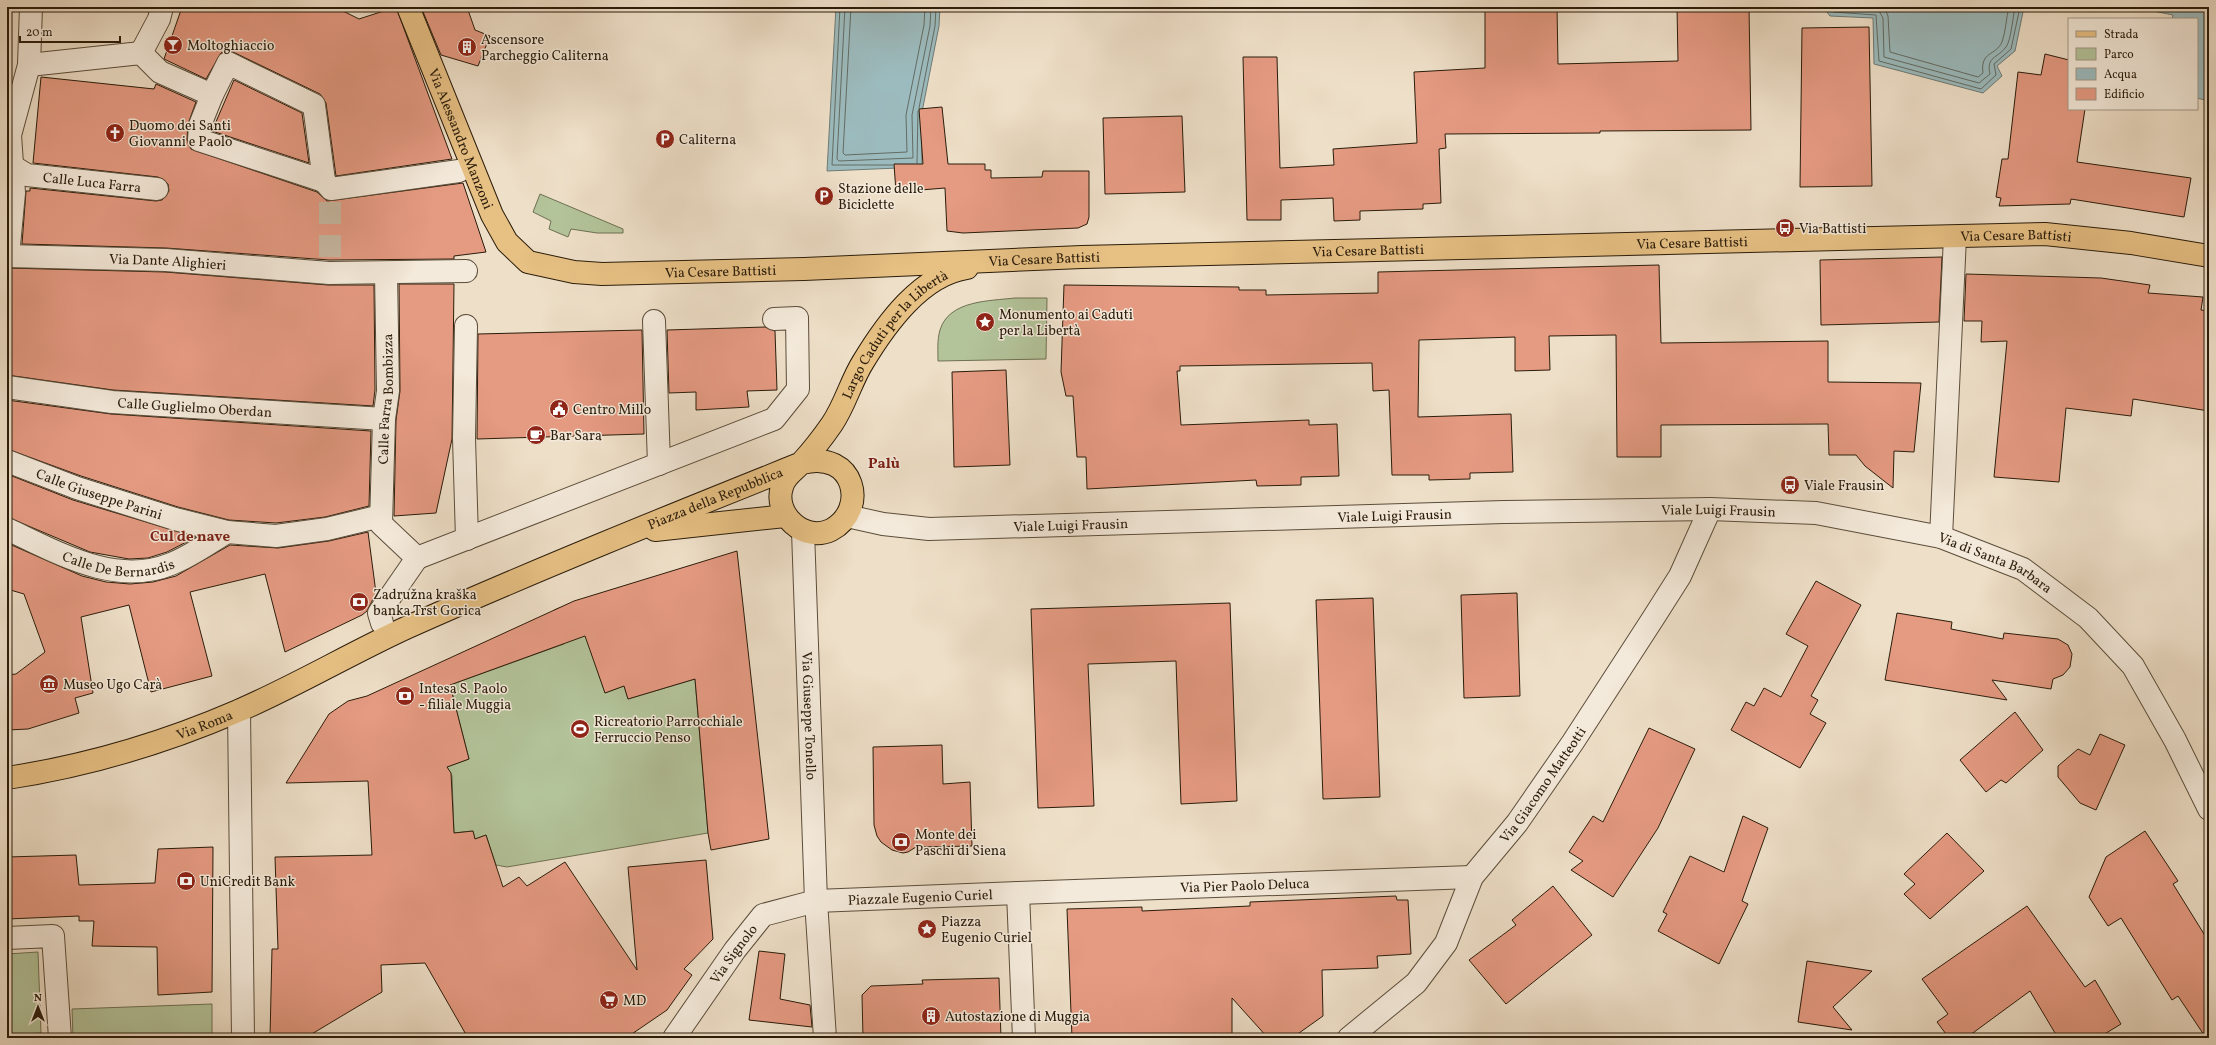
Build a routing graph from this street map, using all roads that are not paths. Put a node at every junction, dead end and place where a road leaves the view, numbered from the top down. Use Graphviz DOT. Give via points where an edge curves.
graph roads {
  1 [pos="408,7"];
  2 [pos="31,8"];
  3 [pos="161,13"];
  4 [pos="141,53"];
  5 [pos="30,65"];
  6 [pos="212,95"];
  7 [pos="8,135"];
  8 [pos="19,170"];
  9 [pos="459,171"];
  10 [pos="157,189"];
  11 [pos="328,191"];
  12 [pos="1955,237"];
  13 [pos="8,256"];
  14 [pos="2209,256"];
  15 [pos="1024,259"];
  16 [pos="528,262"];
  17 [pos="466,271"];
  18 [pos="386,273"];
  19 [pos="774,319"];
  20 [pos="654,322"];
  21 [pos="466,326"];
  22 [pos="7,387"];
  23 [pos="384,418"];
  24 [pos="7,461"];
  25 [pos="802,463"];
  26 [pos="659,464"];
  27 [pos="1710,509"];
  28 [pos="785,516"];
  29 [pos="847,516"];
  30 [pos="381,520"];
  31 [pos="7,529"];
  32 [pos="803,531"];
  33 [pos="227,532"];
  34 [pos="630,533"];
  35 [pos="1941,537"];
  36 [pos="467,539"];
  37 [pos="416,558"];
  38 [pos="386,630"];
  39 [pos="239,711"];
  40 [pos="7,778"];
  41 [pos="2209,809"];
  42 [pos="1472,877"];
  43 [pos="1018,893"];
  44 [pos="816,901"];
  45 [pos="7,938"];
  46 [pos="60,1038"];
  47 [pos="243,1038"];
  48 [pos="674,1038"];
  49 [pos="825,1038"];
  50 [pos="1024,1038"];
  51 [pos="1349,1038"];
  1 -- 16 [label="main road, Via Alessandro Manzoni" via="492,215 507,242"];
  2 -- 5 [label="street"];
  3 -- 4 [label="street"];
  4 -- 5 [label="street"];
  4 -- 6 [label="street" via="160,72"];
  5 -- 7 [label="street"];
  6 -- 11 [label="street" via="200,124 199,140"];
  6 -- 11 [label="street" via="228,63 314,105"];
  7 -- 8 [label="street"];
  8 -- 10 [label="street, Calle Luca Farra"];
  8 -- 13 [label="street" via="14,193"];
  9 -- 11 [label="street"];
  12 -- 14 [label="main road, Via Cesare Battisti" via="2045,234 2131,243"];
  12 -- 15 [label="main road, Via Cesare Battisti"];
  12 -- 35 [label="street, Via di Santa Barbara"];
  13 -- 18 [label="street, Via Dante Alighieri" via="166,260"];
  15 -- 16 [label="main road, Via Cesare Battisti" via="602,274 574,272"];
  15 -- 25 [label="main road, Largo Caduti per la Libertà" via="952,270 920,291 894,316 862,362 833,423"];
  17 -- 18 [label="street, Via Dante Alighieri"];
  18 -- 23 [label="street, Calle Farra Bombizza" via="388,391"];
  19 -- 26 [label="street" via="797,318 798,389 774,419"];
  20 -- 26 [label="street"];
  21 -- 36 [label="street" via="464,438"];
  22 -- 23 [label="street, Calle Guglielmo Oberdan" via="112,402"];
  23 -- 30 [label="street, Calle Farra Bombizza"];
  24 -- 33 [label="street, Calle Giuseppe Parini" via="77,488 175,519"];
  25 -- 28 [label="main road, Largo Caduti per la Libertà" via="785,478 781,488 780,500"];
  25 -- 29 [label="main road" via="812,460 824,461 841,467 850,477 852,504"];
  25 -- 34 [label="main road, Piazza della Repubblica"];
  26 -- 36 [label="street"];
  27 -- 29 [label="street, Viale Luigi Frausin" via="1534,511 929,530"];
  27 -- 35 [label="street, Viale Luigi Frausin" via="1816,513"];
  27 -- 42 [label="street, Via Giacomo Matteotti" via="1680,576 1654,617 1516,824"];
  28 -- 32 [label="main road"];
  28 -- 34 [label="main road, Piazza della Repubblica"];
  29 -- 32 [label="main road" via="831,530 818,533"];
  30 -- 33 [label="street, Calle Giuseppe Parini" via="276,536"];
  30 -- 37 [label="street"];
  31 -- 33 [label="street, Calle De Bernardis" via="99,568 139,573 172,564"];
  32 -- 44 [label="street, Via Giuseppe Tonello"];
  34 -- 38 [label="main road, Piazza della Repubblica" via="478,596"];
  35 -- 41 [label="street, Via di Santa Barbara" via="2024,569 2088,618 2133,666 2175,740"];
  36 -- 37 [label="street"];
  37 -- 38 [label="street" via="379,613"];
  38 -- 39 [label="main road, Via Roma"];
  39 -- 40 [label="main road, Via Roma" via="152,743 86,763"];
  39 -- 47 [label="street"];
  42 -- 43 [label="street, Via Pier Paolo Deluca"];
  42 -- 51 [label="street, Via Giacomo Matteotti" via="1446,943 1421,977"];
  43 -- 44 [label="street, Piazzale Eugenio Curiel"];
  43 -- 50 [label="street"];
  44 -- 48 [label="street, Via Signolo" via="763,915 735,950"];
  44 -- 49 [label="street"];
  45 -- 46 [label="street" via="53,936"];
}
